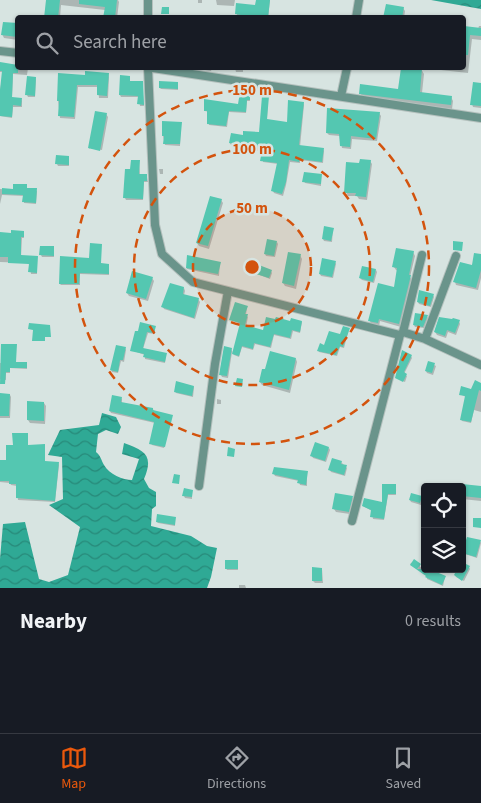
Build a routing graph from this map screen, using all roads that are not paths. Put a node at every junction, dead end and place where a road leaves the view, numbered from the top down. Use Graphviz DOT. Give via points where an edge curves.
graph roads {
  1 [pos="148,0"];
  2 [pos="359,0"];
  3 [pos="148,15"];
  4 [pos="356,15"];
  5 [pos="0,51"];
  6 [pos="15,53"];
  7 [pos="148,70"];
  8 [pos="166,70"];
  9 [pos="347,70"];
  10 [pos="342,96"];
  11 [pos="481,118"];
  12 [pos="422,255"];
  13 [pos="456,256"];
  14 [pos="228,291"];
  15 [pos="402,334"];
  16 [pos="424,339"];
  17 [pos="481,365"];
  18 [pos="199,486"];
  19 [pos="352,521"];
  1 -- 3 [label="street"];
  2 -- 4 [label="street"];
  5 -- 6 [label="street"];
  7 -- 14 [label="street" via="155,225 162,254 193,282"];
  8 -- 10 [label="street"];
  9 -- 10 [label="street"];
  10 -- 11 [label="street"];
  12 -- 15 [label="street"];
  13 -- 16 [label="street"];
  14 -- 15 [label="street"];
  14 -- 18 [label="street"];
  15 -- 16 [label="street"];
  15 -- 19 [label="street"];
  16 -- 17 [label="street"];
}
